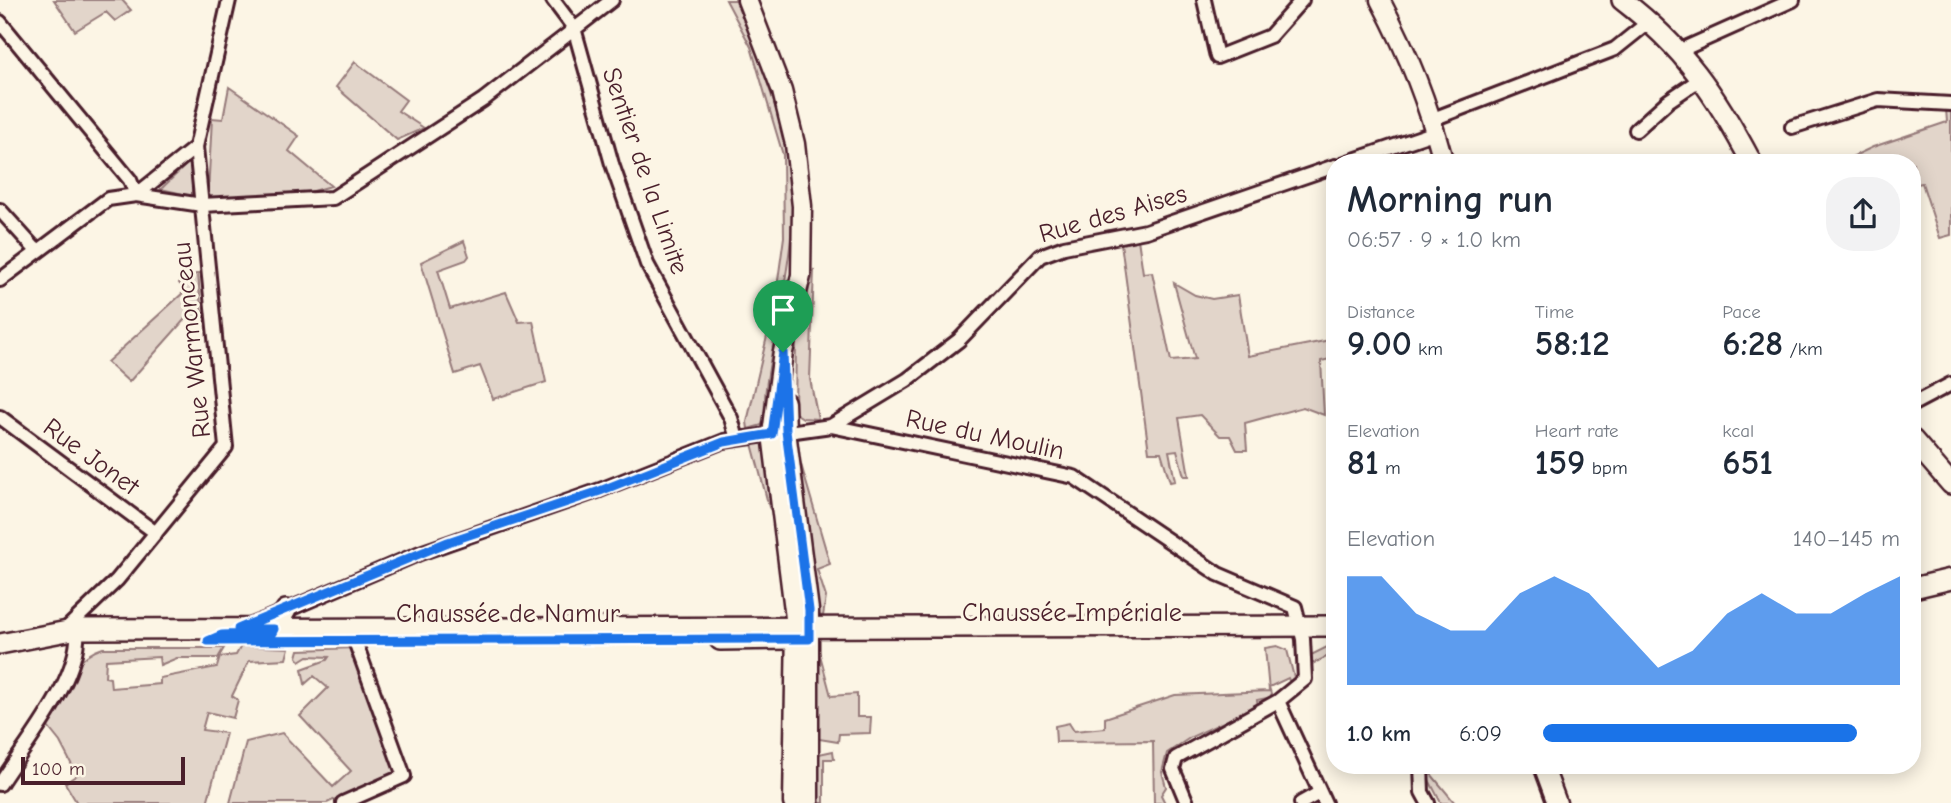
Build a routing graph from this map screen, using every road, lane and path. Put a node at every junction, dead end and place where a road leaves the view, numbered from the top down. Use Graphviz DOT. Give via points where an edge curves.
graph roads {
  1 [pos="553,0"];
  2 [pos="612,0"];
  3 [pos="747,0"];
  4 [pos="1204,0"];
  5 [pos="1302,0"];
  6 [pos="1380,0"];
  7 [pos="1622,0"];
  8 [pos="1793,0"];
  9 [pos="224,2"];
  10 [pos="1650,21"];
  11 [pos="0,22"];
  12 [pos="574,28"];
  13 [pos="1681,50"];
  14 [pos="1702,78"];
  15 [pos="1951,104"];
  16 [pos="1434,125"];
  17 [pos="1792,127"];
  18 [pos="1636,130"];
  19 [pos="196,148"];
  20 [pos="1366,154"];
  21 [pos="1442,154"];
  22 [pos="1747,154"];
  23 [pos="1326,169"];
  24 [pos="136,195"];
  25 [pos="202,205"];
  26 [pos="0,210"];
  27 [pos="36,250"];
  28 [pos="0,281"];
  29 [pos="1951,384"];
  30 [pos="1921,400"];
  31 [pos="0,417"];
  32 [pos="831,426"];
  33 [pos="779,433"];
  34 [pos="737,439"];
  35 [pos="1921,449"];
  36 [pos="1951,484"];
  37 [pos="156,533"];
  38 [pos="1951,579"];
  39 [pos="1921,587"];
  40 [pos="286,610"];
  41 [pos="734,627"];
  42 [pos="82,628"];
  43 [pos="1326,628"];
  44 [pos="274,629"];
  45 [pos="803,632"];
  46 [pos="222,633"];
  47 [pos="1302,633"];
  48 [pos="1326,637"];
  49 [pos="628,639"];
  50 [pos="355,641"];
  51 [pos="3,649"];
  52 [pos="1278,701"];
  53 [pos="1421,774"];
  54 [pos="1547,774"];
  55 [pos="0,784"];
  56 [pos="1322,798"];
  57 [pos="343,803"];
  58 [pos="793,803"];
  59 [pos="809,803"];
  60 [pos="1187,803"];
  61 [pos="1301,803"];
  62 [pos="1428,803"];
  63 [pos="1558,803"];
  1 -- 12 [label="street"];
  2 -- 12 [label="street"];
  3 -- 33 [label="main road" via="782,91 802,206 801,275 783,352"];
  4 -- 5 [label="street" via="1217,57 1270,36"];
  6 -- 16 [label="main road" via="1414,65"];
  7 -- 10 [label="main road"];
  8 -- 13 [label="street"];
  9 -- 19 [label="street, Rue Warmonceau"];
  10 -- 13 [label="main road"];
  10 -- 16 [label="street" via="1615,49"];
  11 -- 24 [label="street" via="130,180"];
  12 -- 25 [label="street" via="483,100 333,198"];
  12 -- 34 [label="street, Sentier de la Limite" via="612,164 647,264 731,418"];
  13 -- 14 [label="main road"];
  14 -- 18 [label="street"];
  14 -- 22 [label="main road"];
  15 -- 17 [label="street" via="1878,100"];
  16 -- 20 [label="street"];
  16 -- 21 [label="main road"];
  19 -- 24 [label="street"];
  19 -- 25 [label="street, Rue Warmonceau"];
  23 -- 32 [label="street, Rue des Aises" via="1146,231 1040,256 959,340 907,380"];
  24 -- 25 [label="street"];
  24 -- 27 [label="street" via="108,199"];
  25 -- 37 [label="street, Rue Warmonceau" via="226,447"];
  26 -- 27 [label="street"];
  27 -- 28 [label="street"];
  29 -- 30 [label="street"];
  31 -- 37 [label="street, Rue Jonet"];
  32 -- 33 [label="street, Rue du Moulin"];
  32 -- 47 [label="street, Rue du Moulin" via="1074,477 1218,574 1295,607"];
  33 -- 34 [label="street, Rue du Moulin"];
  33 -- 45 [label="main road"];
  34 -- 40 [label="street, Rue du Moulin" via="420,553"];
  35 -- 36 [label="main road"];
  37 -- 42 [label="street, Rue Warmonceau"];
  38 -- 39 [label="main road"];
  40 -- 44 [label="main road"];
  40 -- 46 [label="street, Rue du Moulin"];
  41 -- 44 [label="main road, Chaussée de Namur"];
  41 -- 45 [label="main road, Chaussée de Namur"];
  41 -- 49 [label="main road" via="709,633 635,634"];
  42 -- 46 [label="main road, Chaussée de Namur"];
  42 -- 51 [label="main road, Chaussée de Namur"];
  42 -- 51 [label="main road" via="68,636"];
  42 -- 55 [label="street" via="66,680"];
  43 -- 47 [label="main road, Chaussée Impériale"];
  44 -- 46 [label="main road, Chaussée de Namur"];
  44 -- 46 [label="main road, Chaussée de Namur" via="265,635"];
  45 -- 47 [label="main road, Chaussée Impériale"];
  45 -- 49 [label="main road, Chaussée de Namur"];
  45 -- 58 [label="main road"];
  45 -- 59 [label="main road"];
  46 -- 50 [label="main road, Chaussée de Namur"];
  47 -- 48 [label="main road, Chaussée Impériale"];
  47 -- 52 [label="street" via="1305,679"];
  49 -- 50 [label="main road, Chaussée de Namur"];
  50 -- 57 [label="street" via="404,771 400,780"];
  52 -- 56 [label="street"];
  52 -- 60 [label="street" via="1176,758 1172,769"];
  53 -- 62 [label="street"];
  54 -- 63 [label="main road"];
  56 -- 61 [label="street"];
}
